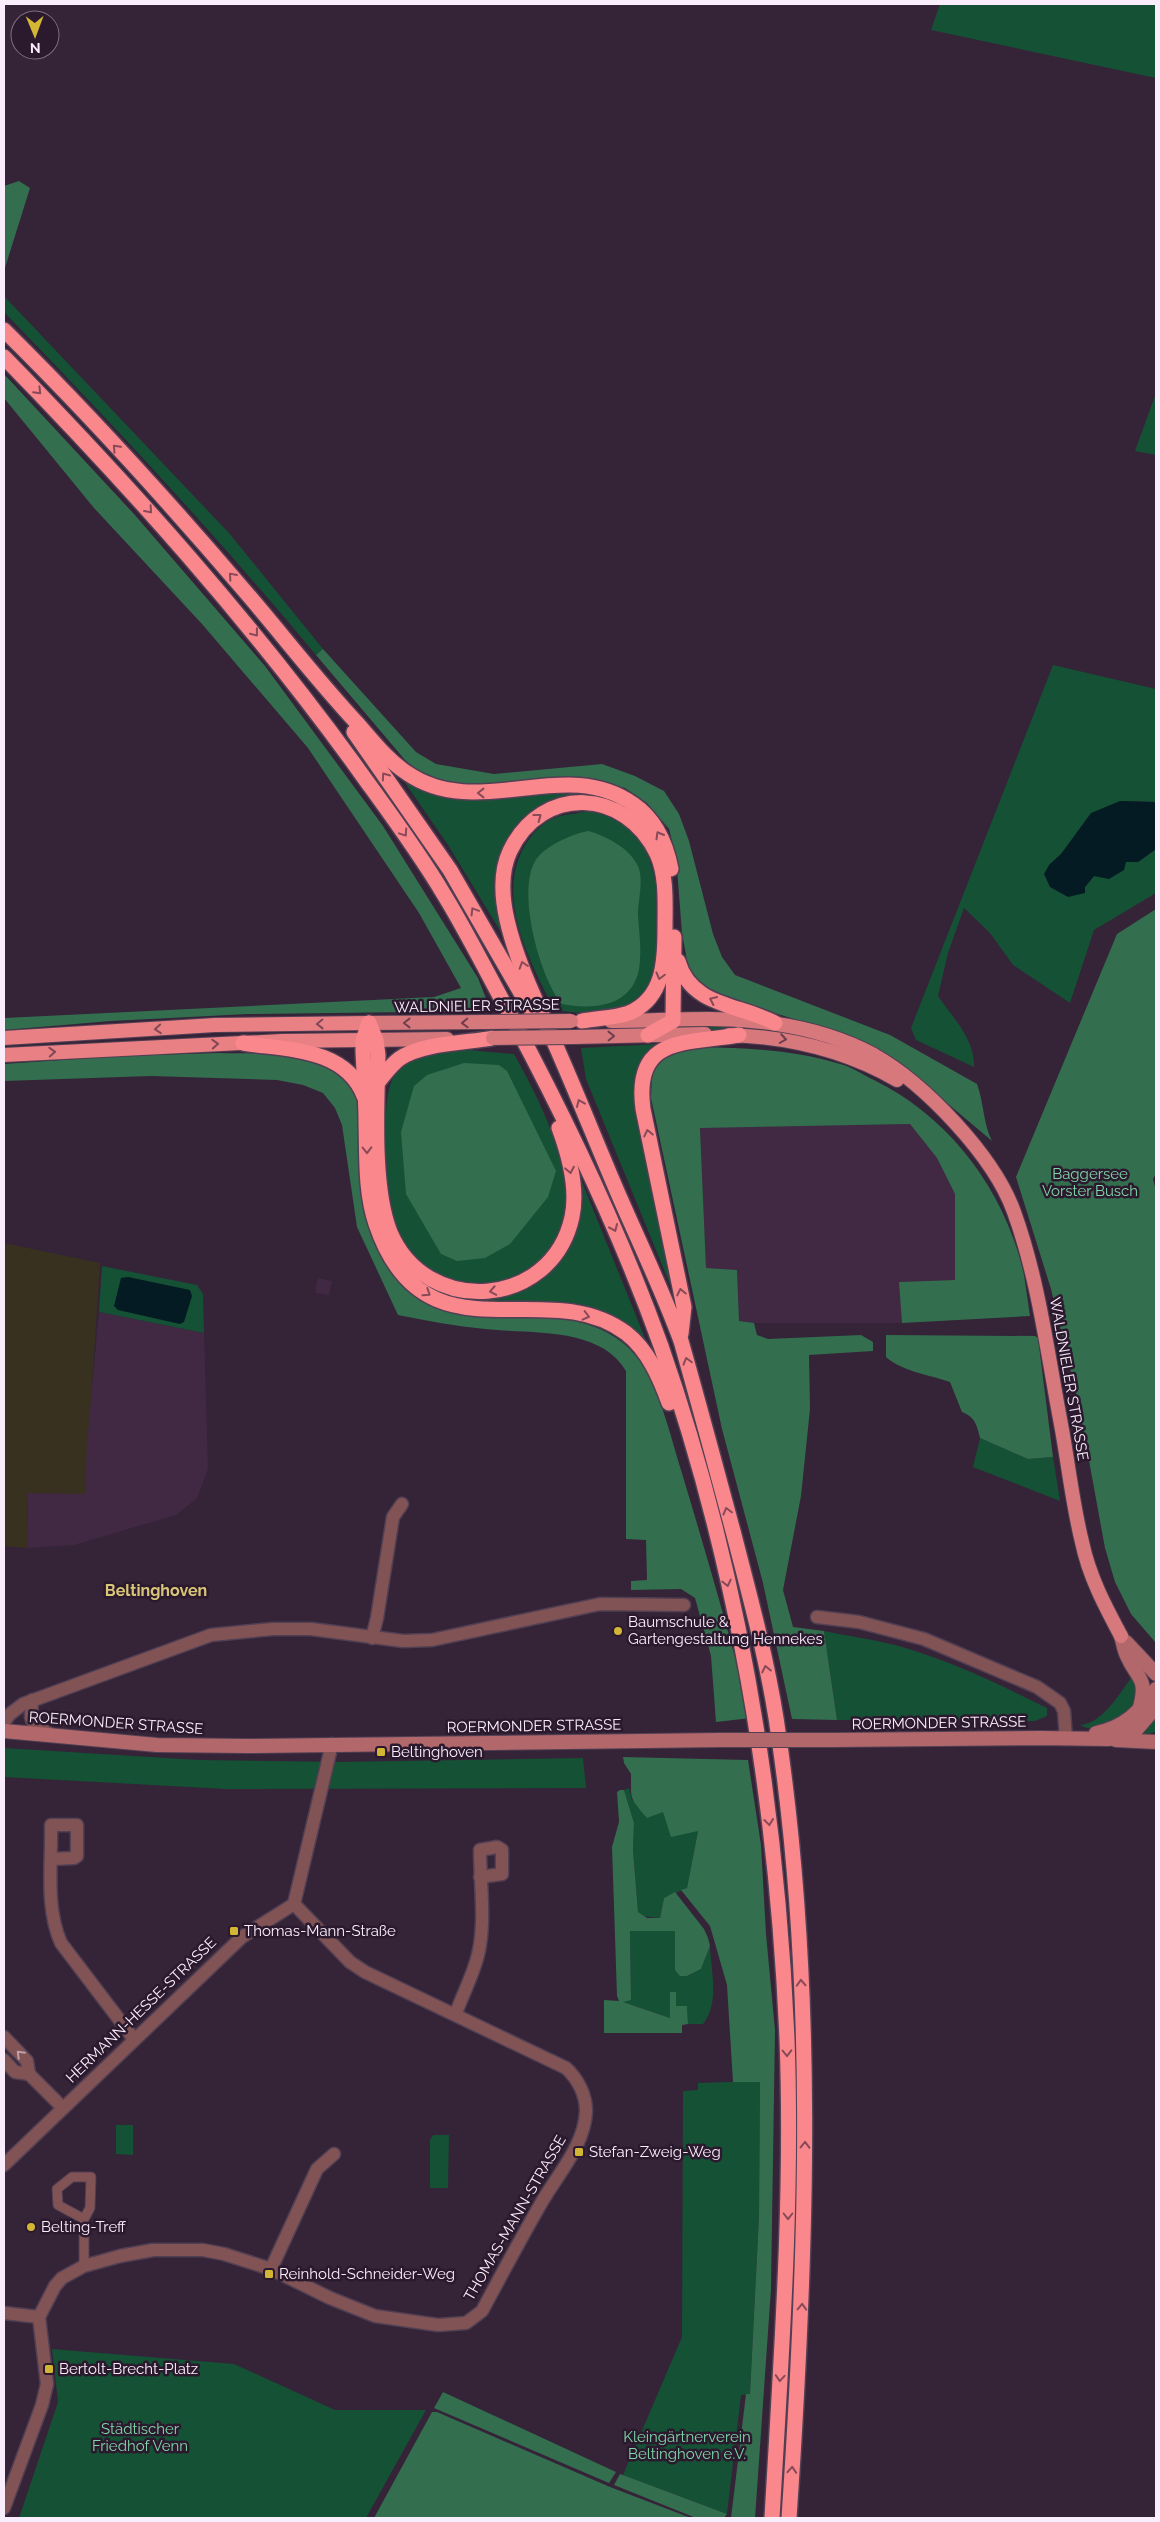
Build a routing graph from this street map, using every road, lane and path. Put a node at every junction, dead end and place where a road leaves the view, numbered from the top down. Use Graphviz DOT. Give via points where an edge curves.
graph roads {
  1 [pos="4,330"];
  2 [pos="4,356"];
  3 [pos="319,681"];
  4 [pos="674,950"];
  5 [pos="577,1021"];
  6 [pos="673,1021"];
  7 [pos="369,1023"];
  8 [pos="775,1023"];
  9 [pos="739,1035"];
  10 [pos="648,1036"];
  11 [pos="4,1038"];
  12 [pos="493,1038"];
  13 [pos="370,1040"];
  14 [pos="243,1043"];
  15 [pos="4,1055"];
  16 [pos="533,1057"];
  17 [pos="569,1075"];
  18 [pos="378,1082"];
  19 [pos="930,1099"];
  20 [pos="366,1102"];
  21 [pos="681,1341"];
  22 [pos="698,1468"];
  23 [pos="402,1504"];
  24 [pos="684,1605"];
  25 [pos="817,1616"];
  26 [pos="1121,1636"];
  27 [pos="372,1638"];
  28 [pos="1156,1674"];
  29 [pos="1156,1689"];
  30 [pos="28,1702"];
  31 [pos="1156,1707"];
  32 [pos="4,1710"];
  33 [pos="1138,1712"];
  34 [pos="4,1722"];
  35 [pos="4,1731"];
  36 [pos="50,1734"];
  37 [pos="1066,1739"];
  38 [pos="1108,1740"];
  39 [pos="1156,1742"];
  40 [pos="332,1744"];
  41 [pos="52,1859"];
  42 [pos="480,1877"];
  43 [pos="294,1904"];
  44 [pos="456,2013"];
  45 [pos="4,2037"];
  46 [pos="134,2039"];
  47 [pos="4,2060"];
  48 [pos="29,2074"];
  49 [pos="62,2108"];
  50 [pos="334,2154"];
  51 [pos="4,2165"];
  52 [pos="84,2219"];
  53 [pos="84,2266"];
  54 [pos="271,2269"];
  55 [pos="4,2314"];
  56 [pos="39,2317"];
  57 [pos="4,2508"];
  58 [pos="772,2518"];
  59 [pos="789,2518"];
  3 -- 1 [label="highway, one-way" via="162,496"];
  2 -- 16 [label="highway, one-way" via="83,437 226,597 314,709 396,821 442,891"];
  4 -- 3 [label="highway, one-way" via="669,860 663,840 643,811 624,797 580,785 487,793 441,790 394,764"];
  17 -- 3 [label="highway, one-way" via="450,870"];
  4 -- 6 [label="highway"];
  8 -- 4 [label="highway, one-way" via="709,1000 695,990 682,972"];
  5 -- 6 [label="main road, WALDNIELER STRASSE"];
  5 -- 7 [label="main road, WALDNIELER STRASSE, one-way, bridge"];
  17 -- 5 [label="highway, one-way" via="527,978 508,922 503,885 509,852 529,824 546,812 582,802 602,804 621,812 638,824 649,840 663,878 665,949 660,981 647,1000 621,1015"];
  6 -- 8 [label="main road, WALDNIELER STRASSE"];
  6 -- 10 [label="highway"];
  7 -- 11 [label="highway, WALDNIELER STRASSE, one-way" via="215,1025"];
  7 -- 13 [label="highway"];
  8 -- 19 [label="main road, WALDNIELER STRASSE" via="857,1047 913,1081"];
  9 -- 10 [label="main road, WALDNIELER STRASSE"];
  9 -- 19 [label="main road, WALDNIELER STRASSE, one-way" via="783,1039 853,1057"];
  21 -- 9 [label="highway, one-way" via="684,1307 643,1109 641,1085 650,1063 667,1047 681,1042"];
  12 -- 10 [label="main road, WALDNIELER STRASSE, one-way, bridge"];
  12 -- 13 [label="main road, WALDNIELER STRASSE"];
  12 -- 18 [label="highway" via="413,1052 398,1060"];
  13 -- 14 [label="highway, WALDNIELER STRASSE"];
  13 -- 18 [label="highway"];
  13 -- 20 [label="highway"];
  15 -- 14 [label="highway, WALDNIELER STRASSE, one-way"];
  14 -- 20 [label="highway" via="305,1051 324,1058 351,1075"];
  16 -- 18 [label="highway, one-way" via="564,1140 572,1175 572,1217 564,1239 550,1261 524,1281 497,1291 469,1292 440,1284 418,1270 397,1247 385,1217 381,1194"];
  16 -- 22 [label="highway, one-way" via="595,1183 628,1262 660,1344"];
  21 -- 17 [label="highway, one-way"];
  19 -- 26 [label="main road, WALDNIELER STRASSE" via="979,1152 1013,1209 1032,1266 1082,1543 1098,1590"];
  20 -- 22 [label="highway, one-way" via="371,1202 384,1245 412,1283 435,1298 462,1308 574,1313 596,1318 626,1334 642,1349 654,1368"];
  59 -- 21 [label="highway, one-way" via="802,2316 806,2114 796,1896 776,1717 752,1605"];
  22 -- 58 [label="highway, one-way" via="739,1633 754,1711 772,1849 782,1962 787,2044 788,2238"];
  23 -- 27 [label="street" via="393,1517"];
  24 -- 27 [label="street" via="600,1604 432,1640"];
  25 -- 37 [label="street" via="859,1622 924,1639 1037,1687 1060,1703 1064,1711"];
  26 -- 28 [label="main road, WALDNIELER STRASSE"];
  26 -- 33 [label="main road" via="1127,1656 1142,1682"];
  27 -- 30 [label="street" via="311,1629 211,1635"];
  29 -- 33 [label="main road, ROERMONDER STRASSE"];
  30 -- 32 [label="street"];
  30 -- 34 [label="street"];
  30 -- 36 [label="street" via="34,1725"];
  31 -- 38 [label="main road, ROERMONDER STRASSE" via="1137,1729"];
  33 -- 37 [label="main road, ROERMONDER STRASSE" via="1116,1728"];
  35 -- 36 [label="main road, ROERMONDER STRASSE"];
  36 -- 40 [label="main road, ROERMONDER STRASSE" via="157,1745"];
  37 -- 38 [label="main road, ROERMONDER STRASSE"];
  37 -- 40 [label="main road, ROERMONDER STRASSE, bridge"];
  38 -- 39 [label="main road"];
  40 -- 43 [label="street"];
  41 -- 46 [label="street" via="51,1912 61,1943"];
  42 -- 44 [label="street" via="482,1927 478,1954"];
  43 -- 44 [label="street, THOMAS-MANN-STRASSE" via="360,1968 391,1986"];
  43 -- 46 [label="street, HERMANN-HESSE-STRASSE" via="242,1936"];
  44 -- 54 [label="street, THOMAS-MANN-STRASSE" via="566,2068 583,2094 586,2111 575,2149 482,2311 460,2324 402,2321 363,2311"];
  48 -- 45 [label="street, one-way" via="27,2061"];
  46 -- 49 [label="street, HERMANN-HESSE-STRASSE"];
  47 -- 48 [label="street" via="16,2072"];
  48 -- 49 [label="street"];
  49 -- 51 [label="street, HERMANN-HESSE-STRASSE"];
  50 -- 54 [label="street" via="317,2168"];
  52 -- 52 [label="street" via="90,2208 91,2177 72,2177 58,2189 58,2206"];
  52 -- 53 [label="street"];
  53 -- 54 [label="street, THOMAS-MANN-STRASSE" via="153,2250 186,2250 224,2254"];
  53 -- 56 [label="street, THOMAS-MANN-STRASSE" via="54,2286"];
  55 -- 56 [label="street"];
  56 -- 57 [label="street" via="47,2384"];
}
